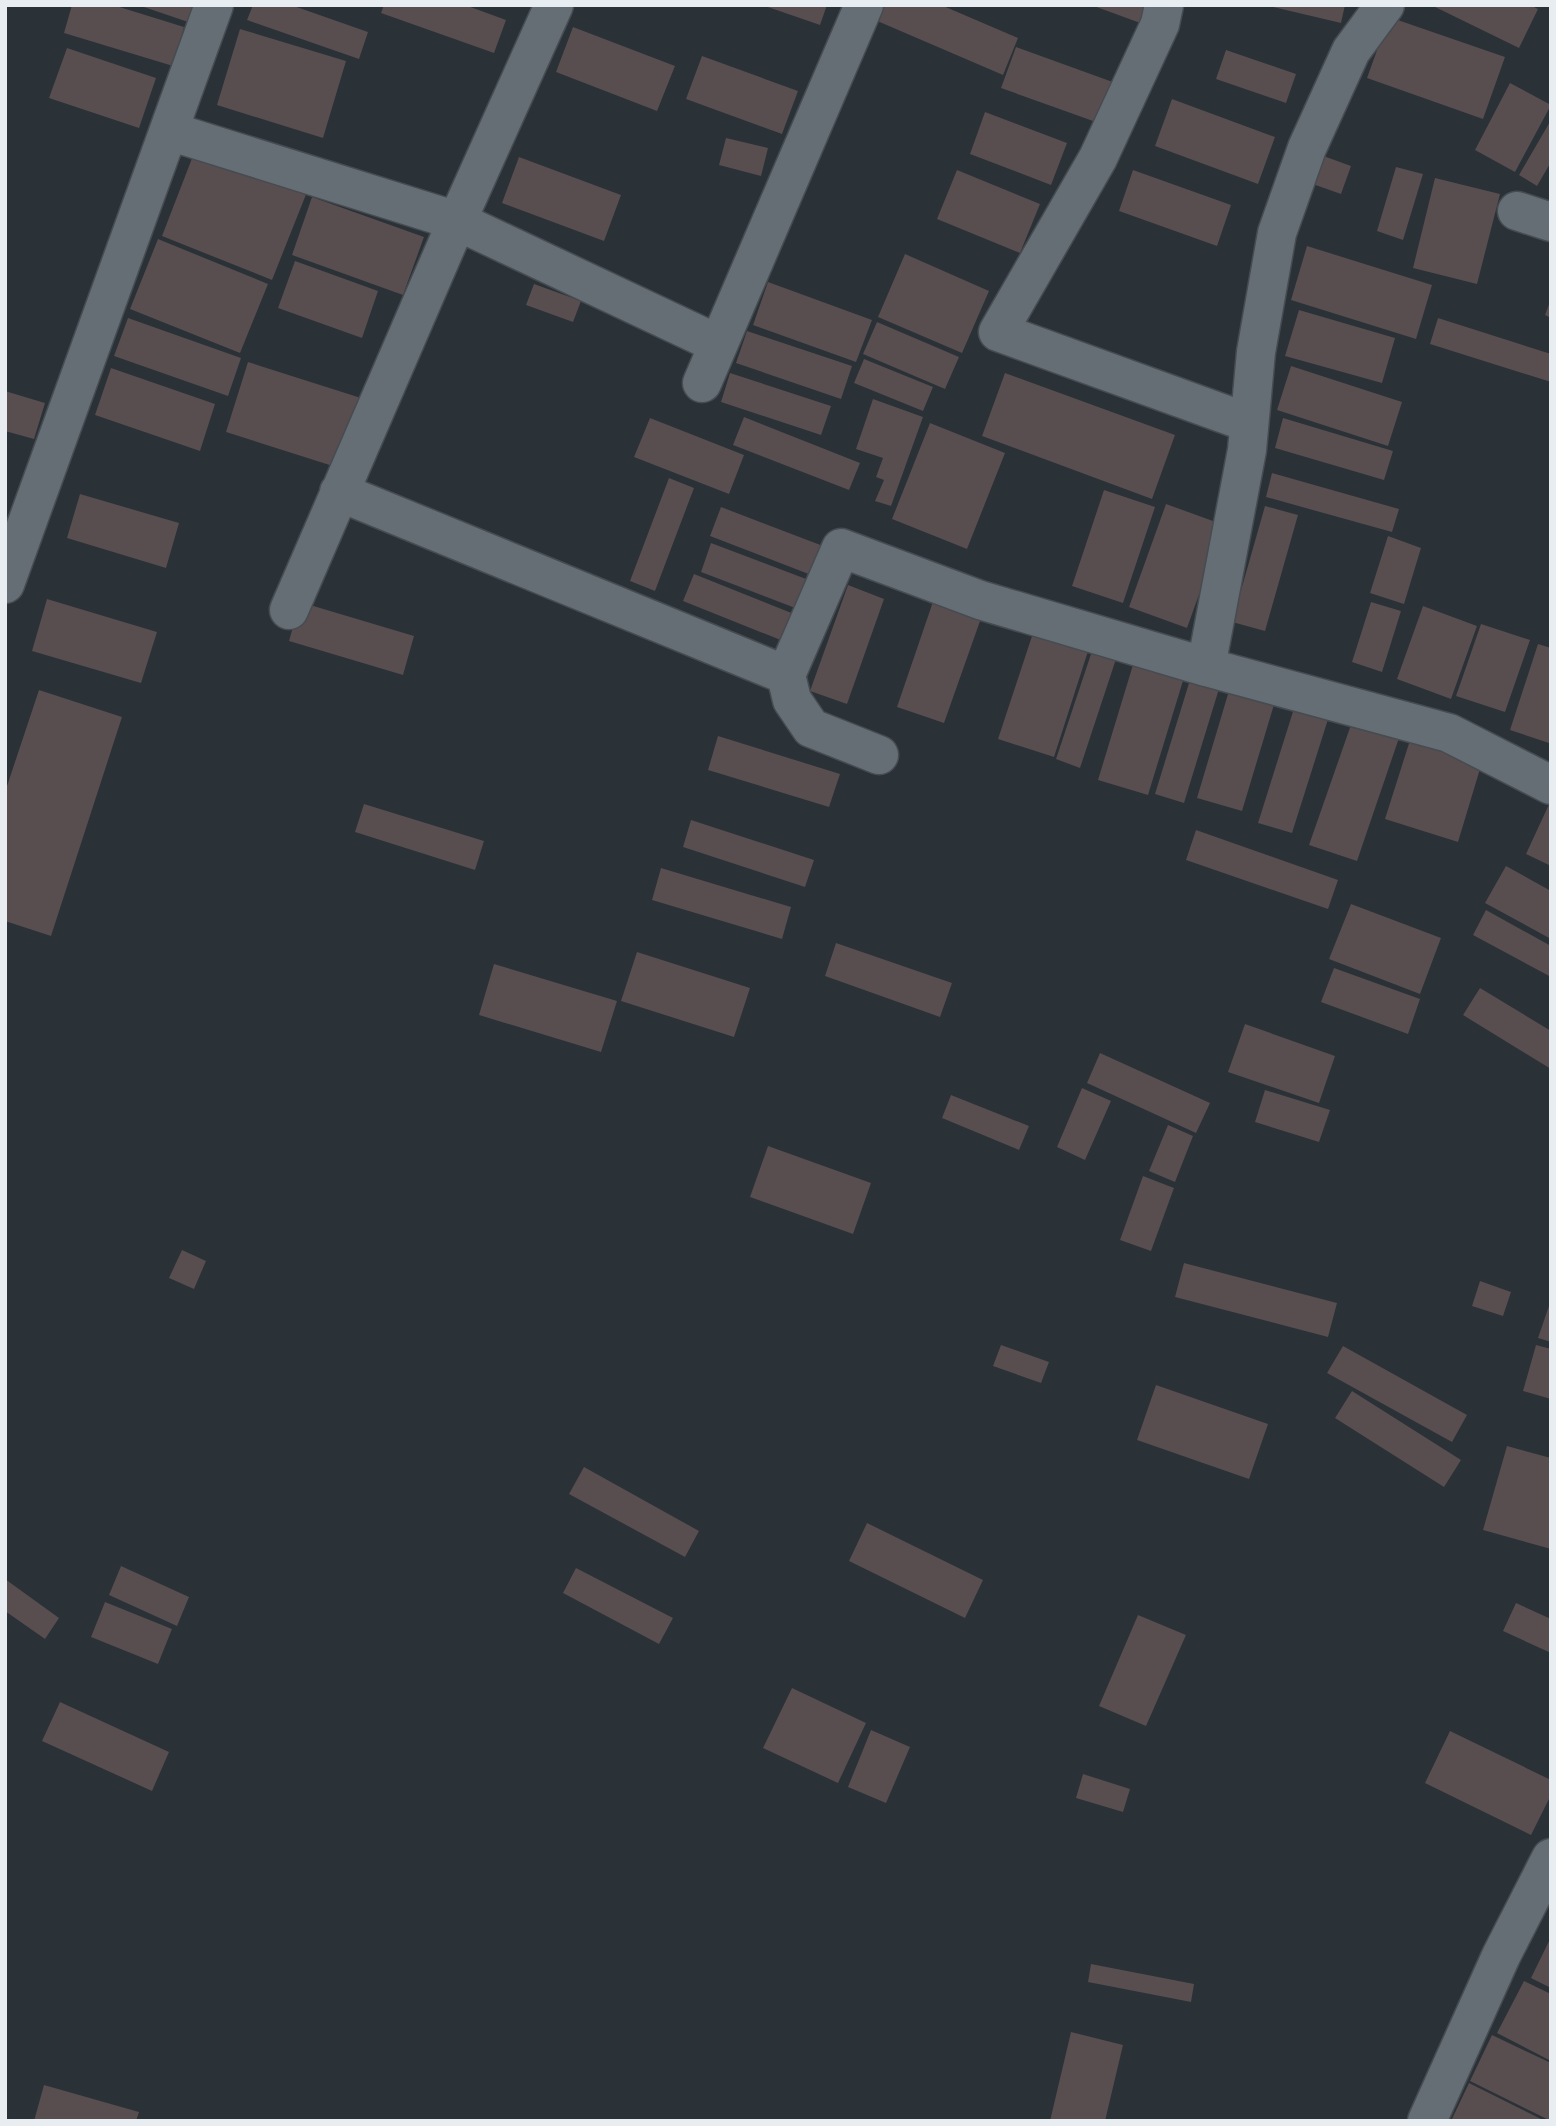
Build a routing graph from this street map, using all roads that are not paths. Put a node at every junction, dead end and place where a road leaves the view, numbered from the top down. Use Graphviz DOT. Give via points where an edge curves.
graph roads {
  1 [pos="214,5"];
  2 [pos="554,5"];
  3 [pos="864,5"];
  4 [pos="1164,5"];
  5 [pos="1385,5"];
  6 [pos="169,131"];
  7 [pos="457,221"];
  8 [pos="718,345"];
  9 [pos="702,383"];
  10 [pos="1249,422"];
  11 [pos="339,492"];
  12 [pos="5,584"];
  13 [pos="289,610"];
  14 [pos="1206,667"];
  15 [pos="786,675"];
  16 [pos="879,755"];
  17 [pos="1551,785"];
  18 [pos="1551,1858"];
  19 [pos="1427,2121"];
  1 -- 6 [label="street"];
  2 -- 7 [label="street"];
  3 -- 8 [label="street"];
  4 -- 10 [label="street" via="1160,24 1098,158 998,332"];
  5 -- 10 [label="street" via="1351,51 1307,148 1277,233"];
  6 -- 7 [label="street"];
  6 -- 12 [label="street"];
  7 -- 8 [label="street"];
  7 -- 11 [label="street"];
  8 -- 9 [label="street"];
  10 -- 14 [label="street"];
  11 -- 13 [label="street"];
  11 -- 15 [label="street"];
  14 -- 15 [label="street" via="980,600 841,548"];
  14 -- 17 [label="street" via="1449,733"];
  15 -- 16 [label="street" via="792,700 811,728"];
  18 -- 19 [label="street"];
}
